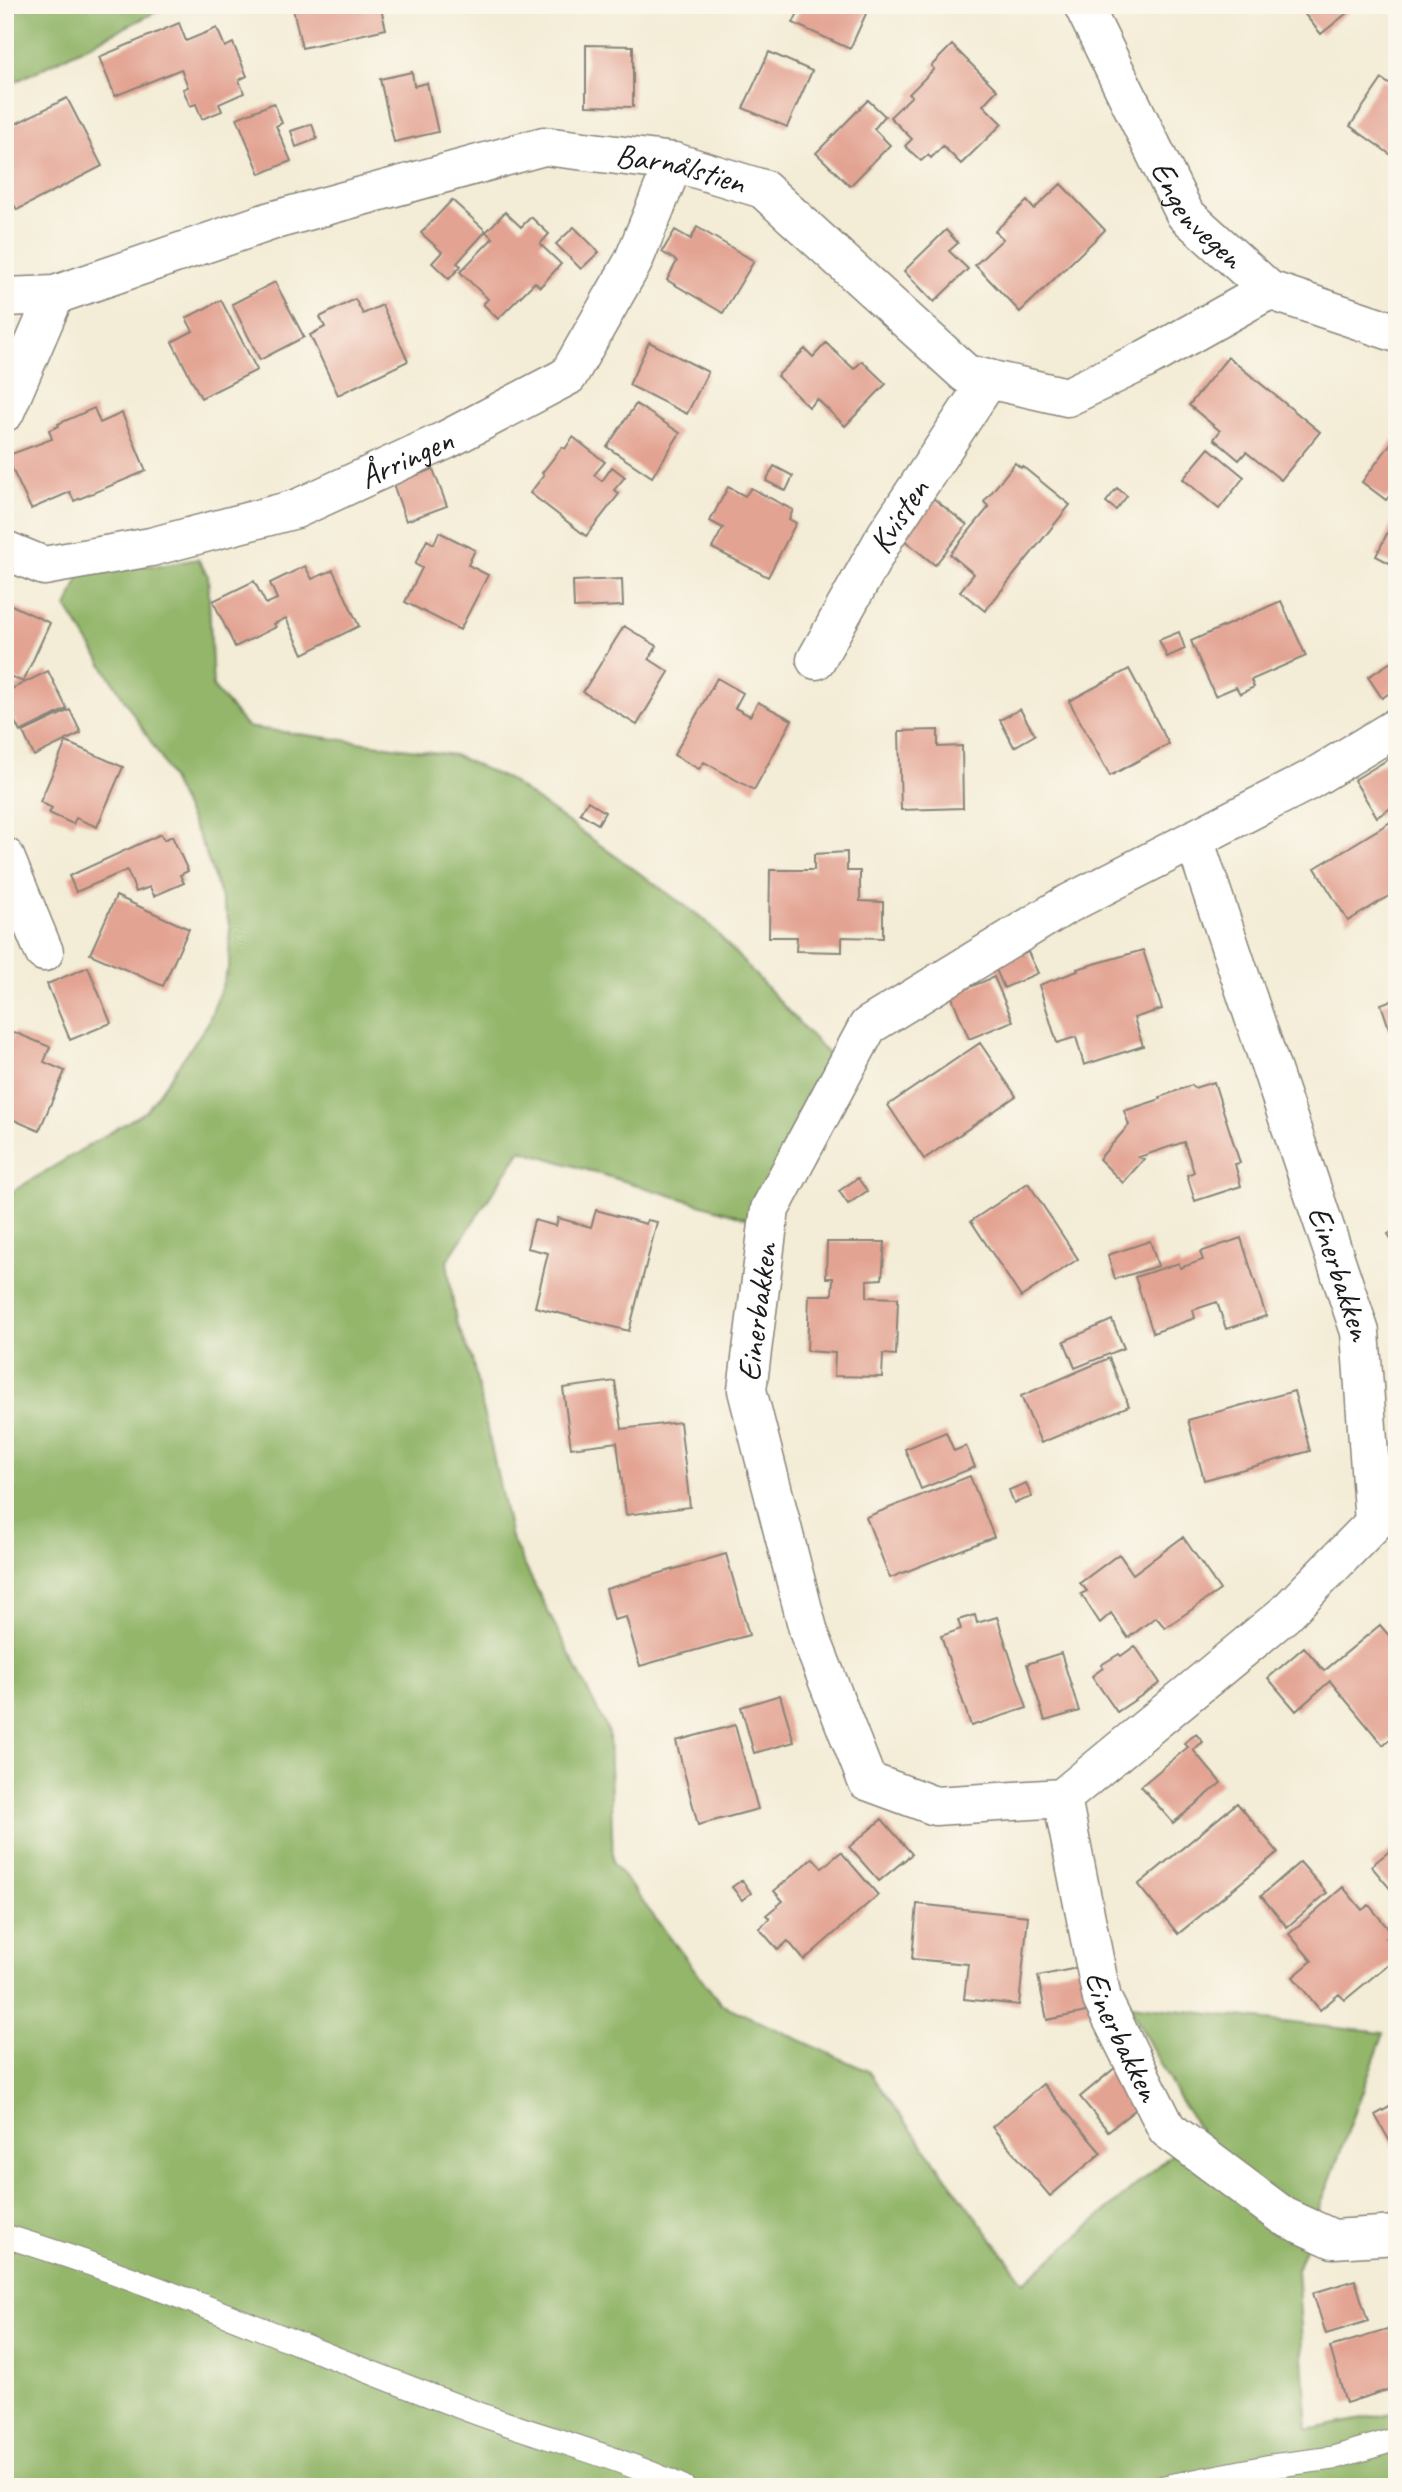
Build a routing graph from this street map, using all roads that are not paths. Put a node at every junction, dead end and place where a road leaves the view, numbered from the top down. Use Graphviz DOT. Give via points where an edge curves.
graph roads {
  1 [pos="1083,5"];
  2 [pos="674,162"];
  3 [pos="1269,290"];
  4 [pos="55,295"];
  5 [pos="5,298"];
  6 [pos="1397,332"];
  7 [pos="989,379"];
  8 [pos="5,412"];
  9 [pos="5,550"];
  10 [pos="816,660"];
  11 [pos="1397,727"];
  12 [pos="1194,839"];
  13 [pos="5,857"];
  14 [pos="44,952"];
  15 [pos="1062,1798"];
  16 [pos="1397,2235"];
  17 [pos="5,2236"];
  18 [pos="1397,2439"];
  19 [pos="682,2487"];
  20 [pos="1164,2487"];
  1 -- 3 [label="street, Engenvegen" via="1185,214"];
  2 -- 4 [label="street, Barnålstien" via="544,146 271,221"];
  2 -- 7 [label="street, Barnålstien" via="763,189 966,374"];
  2 -- 9 [label="street, Årringen" via="633,262 568,376 446,440 296,509 151,547 44,566"];
  3 -- 6 [label="street, Engenvegen"];
  3 -- 7 [label="street, Barnålstien" via="1067,397"];
  4 -- 5 [label="street, Barnålstien"];
  4 -- 8 [label="street"];
  7 -- 10 [label="street, Kvisten" via="886,535"];
  11 -- 12 [label="street, Einerbakken" via="1308,781"];
  12 -- 15 [label="street, Einerbakken" via="1360,1332 1374,1523 1285,1614"];
  12 -- 15 [label="street, Einerbakken" via="1064,906 868,1026 770,1209 747,1390 809,1633 867,1781 934,1806"];
  13 -- 14 [label="street"];
  15 -- 16 [label="street, Einerbakken" via="1102,1999 1167,2129 1283,2216 1334,2239"];
  17 -- 19 [label="lane" via="78,2258 465,2409 644,2469"];
  18 -- 20 [label="lane" via="1333,2458"];
}
